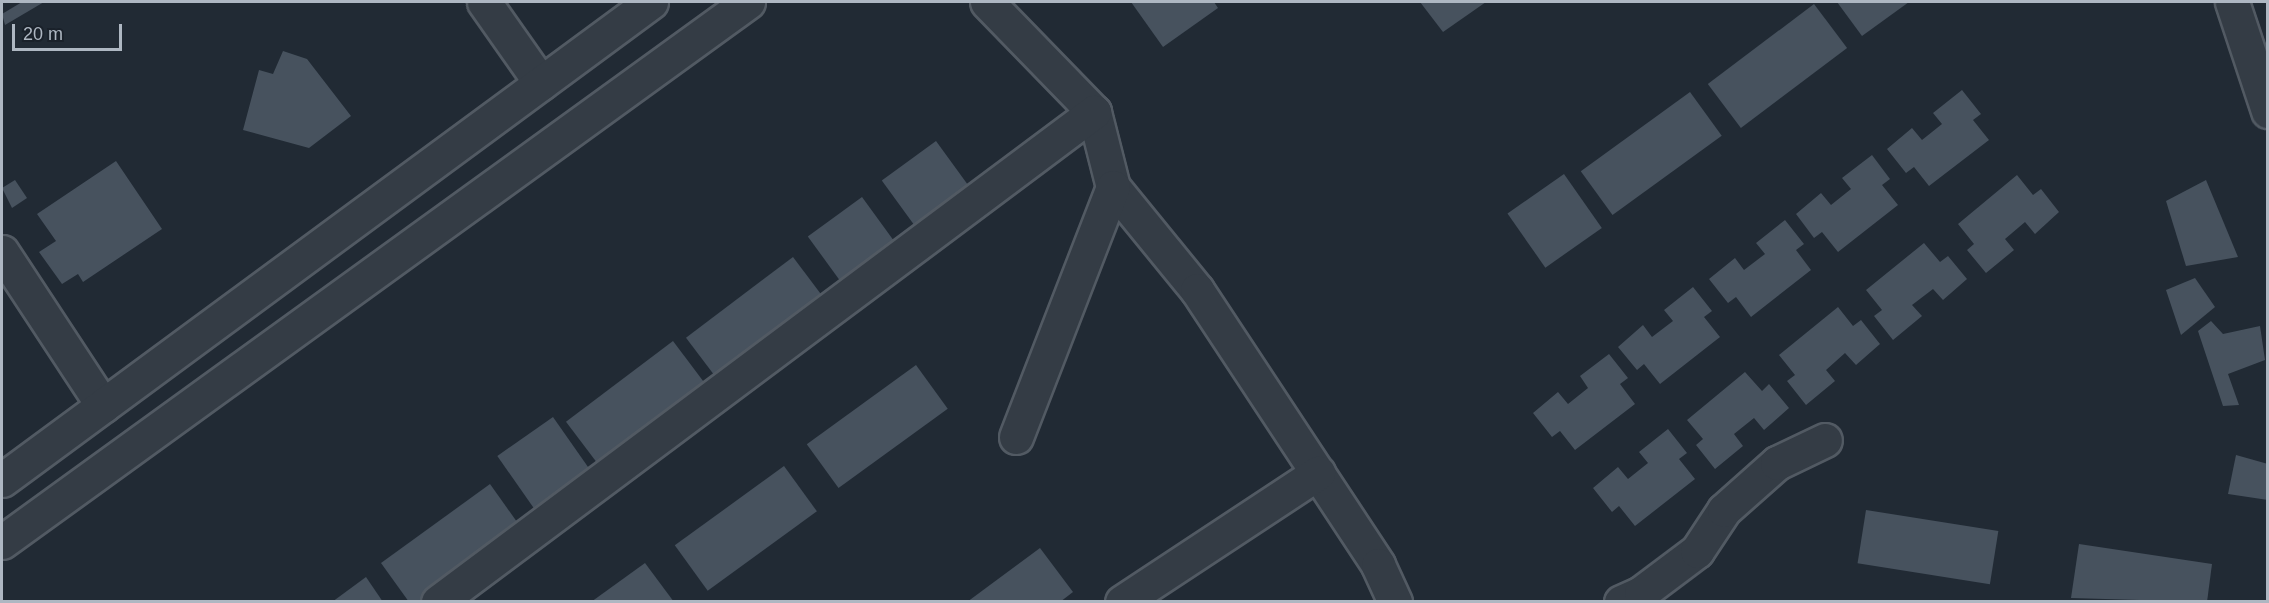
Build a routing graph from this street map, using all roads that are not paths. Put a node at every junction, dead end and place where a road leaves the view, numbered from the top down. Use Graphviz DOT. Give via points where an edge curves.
graph roads {
  1 [pos="484,2"];
  2 [pos="651,2"];
  3 [pos="748,2"];
  4 [pos="987,2"];
  5 [pos="2232,2"];
  6 [pos="2262,76"];
  7 [pos="541,83"];
  8 [pos="2268,111"];
  9 [pos="1094,112"];
  10 [pos="1113,187"];
  11 [pos="2,252"];
  12 [pos="103,406"];
  13 [pos="1016,437"];
  14 [pos="1825,440"];
  15 [pos="1318,472"];
  16 [pos="2,480"];
  17 [pos="2,542"];
  18 [pos="438,602"];
  19 [pos="1122,602"];
  20 [pos="1395,602"];
  21 [pos="1621,602"];
  1 -- 7 [label="street"];
  2 -- 7 [label="street"];
  3 -- 17 [label="street"];
  4 -- 9 [label="street"];
  5 -- 6 [label="street"];
  6 -- 8 [label="street"];
  7 -- 12 [label="street"];
  9 -- 10 [label="street"];
  9 -- 18 [label="street"];
  10 -- 13 [label="street"];
  10 -- 15 [label="street" via="1197,290"];
  11 -- 12 [label="street"];
  12 -- 16 [label="street"];
  14 -- 21 [label="street" via="1777,463 1724,510 1697,551 1641,593"];
  15 -- 19 [label="street"];
  15 -- 20 [label="street" via="1378,565"];
}
